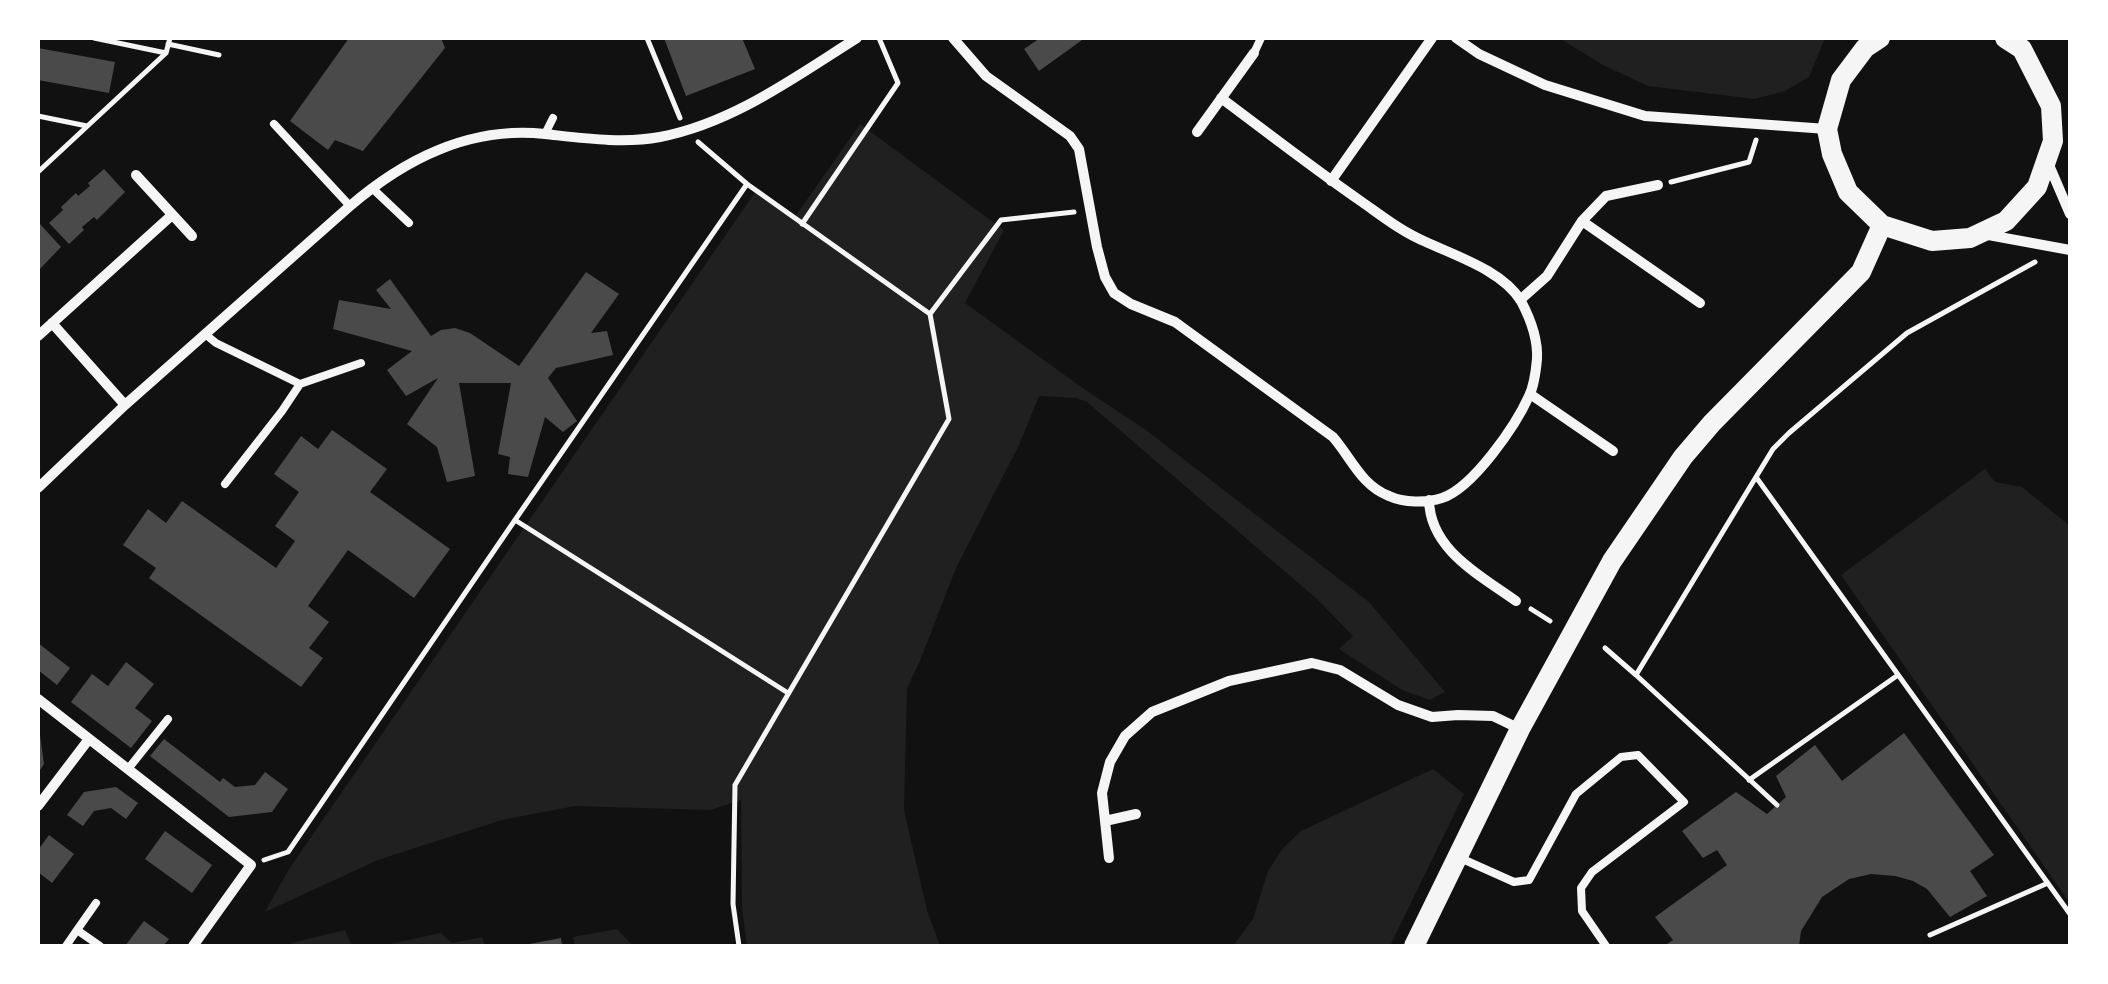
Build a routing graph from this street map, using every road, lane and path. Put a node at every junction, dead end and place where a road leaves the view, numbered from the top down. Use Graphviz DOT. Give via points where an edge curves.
graph roads {
  1 [pos="99,38"];
  2 [pos="647,38"];
  3 [pos="857,38"];
  4 [pos="879,38"];
  5 [pos="952,38"];
  6 [pos="1262,38"];
  7 [pos="1432,38"];
  8 [pos="1456,38"];
  9 [pos="1880,38"];
  10 [pos="169,41"];
  11 [pos="2019,41"];
  12 [pos="1254,53"];
  13 [pos="166,54"];
  14 [pos="219,56"];
  15 [pos="1221,98"];
  16 [pos="38,116"];
  17 [pos="553,118"];
  18 [pos="274,124"];
  19 [pos="1761,124"];
  20 [pos="88,126"];
  21 [pos="1827,129"];
  22 [pos="686,131"];
  23 [pos="1197,132"];
  24 [pos="545,134"];
  25 [pos="2046,159"];
  26 [pos="38,172"];
  27 [pos="136,175"];
  28 [pos="1331,181"];
  29 [pos="747,184"];
  30 [pos="1658,185"];
  31 [pos="372,188"];
  32 [pos="350,206"];
  33 [pos="1092,210"];
  34 [pos="2070,214"];
  35 [pos="172,215"];
  36 [pos="1582,222"];
  37 [pos="409,223"];
  38 [pos="802,224"];
  39 [pos="1882,224"];
  40 [pos="1979,234"];
  41 [pos="192,236"];
  42 [pos="2065,250"];
  43 [pos="1520,300"];
  44 [pos="1700,303"];
  45 [pos="930,314"];
  46 [pos="52,323"];
  47 [pos="205,334"];
  48 [pos="38,336"];
  49 [pos="361,363"];
  50 [pos="300,384"];
  51 [pos="1530,394"];
  52 [pos="125,406"];
  53 [pos="1612,451"];
  54 [pos="1756,477"];
  55 [pos="226,484"];
  56 [pos="38,488"];
  57 [pos="1429,500"];
  58 [pos="515,520"];
  59 [pos="1516,601"];
  60 [pos="1550,621"];
  61 [pos="1604,648"];
  62 [pos="1898,675"];
  63 [pos="1636,676"];
  64 [pos="788,693"];
  65 [pos="38,699"];
  66 [pos="168,719"];
  67 [pos="1520,729"];
  68 [pos="89,739"];
  69 [pos="128,769"];
  70 [pos="1750,780"];
  71 [pos="1777,805"];
  72 [pos="38,806"];
  73 [pos="1136,814"];
  74 [pos="1105,820"];
  75 [pos="1458,857"];
  76 [pos="1109,858"];
  77 [pos="252,865"];
  78 [pos="2048,883"];
  79 [pos="96,903"];
  80 [pos="2070,914"];
  81 [pos="77,930"];
  82 [pos="1930,935"];
  83 [pos="66,946"];
  84 [pos="100,946"];
  85 [pos="193,946"];
  86 [pos="739,946"];
  87 [pos="1414,946"];
  88 [pos="1606,946"];
  1 -- 13 [label="path"];
  2 -- 22 [label="path"];
  3 -- 22 [label="street" via="742,108"];
  4 -- 38 [label="path" via="898,83"];
  5 -- 33 [label="street" via="986,76 1070,136"];
  6 -- 12 [label="lane"];
  7 -- 28 [label="street"];
  8 -- 19 [label="street" via="1546,86 1644,116"];
  9 -- 21 [label="main road" via="1841,80"];
  10 -- 13 [label="path"];
  10 -- 14 [label="path"];
  11 -- 25 [label="main road" via="2051,106 2053,141"];
  12 -- 15 [label="street"];
  13 -- 20 [label="path"];
  15 -- 23 [label="street"];
  15 -- 28 [label="street"];
  16 -- 20 [label="path"];
  17 -- 24 [label="lane"];
  18 -- 32 [label="lane"];
  19 -- 21 [label="street"];
  19 -- 30 [label="path" via="1749,162"];
  20 -- 26 [label="path"];
  21 -- 39 [label="main road" via="1848,192"];
  22 -- 24 [label="street" via="654,138"];
  22 -- 29 [label="path"];
  24 -- 31 [label="street" via="489,134 453,143"];
  25 -- 34 [label="street"];
  25 -- 40 [label="main road" via="2037,188 2006,221"];
  27 -- 35 [label="street"];
  28 -- 43 [label="street" via="1411,236 1482,267"];
  29 -- 38 [label="path"];
  29 -- 58 [label="path"];
  30 -- 36 [label="street" via="1606,196"];
  31 -- 32 [label="street"];
  31 -- 37 [label="lane"];
  32 -- 47 [label="street"];
  33 -- 45 [label="path" via="1000,220"];
  33 -- 57 [label="street" via="1114,292 1175,322 1304,414 1334,437 1372,487 1392,498"];
  35 -- 41 [label="street"];
  35 -- 46 [label="street"];
  36 -- 43 [label="street" via="1547,276"];
  36 -- 44 [label="street"];
  38 -- 45 [label="path"];
  39 -- 40 [label="main road" via="1932,241"];
  39 -- 67 [label="main road" via="1861,272 1683,457 1612,562"];
  40 -- 42 [label="street"];
  42 -- 54 [label="path" via="1907,333 1789,432"];
  43 -- 51 [label="street" via="1537,357"];
  45 -- 64 [label="path" via="949,419"];
  46 -- 48 [label="street"];
  46 -- 52 [label="street"];
  47 -- 50 [label="lane"];
  47 -- 52 [label="street"];
  49 -- 50 [label="lane"];
  50 -- 55 [label="lane"];
  51 -- 53 [label="street"];
  51 -- 57 [label="street" via="1468,480 1444,498"];
  52 -- 56 [label="street"];
  54 -- 62 [label="path"];
  54 -- 63 [label="path"];
  57 -- 59 [label="street" via="1429,516 1454,558"];
  58 -- 64 [label="path"];
  58 -- 77 [label="path" via="288,852"];
  59 -- 60 [label="path"];
  61 -- 63 [label="path"];
  62 -- 70 [label="path"];
  62 -- 78 [label="path"];
  63 -- 70 [label="path"];
  64 -- 86 [label="path" via="735,785"];
  65 -- 68 [label="street"];
  66 -- 69 [label="lane"];
  67 -- 74 [label="street" via="1493,716 1432,716 1340,670 1312,664 1246,678 1152,712 1125,736 1102,793"];
  67 -- 75 [label="main road"];
  68 -- 69 [label="street"];
  68 -- 72 [label="street"];
  69 -- 77 [label="street"];
  70 -- 71 [label="path"];
  73 -- 74 [label="street"];
  74 -- 76 [label="street"];
  75 -- 87 [label="main road"];
  75 -- 88 [label="lane" via="1514,882 1529,880 1576,794 1621,757 1638,755 1684,802 1592,872 1581,888 1582,911"];
  77 -- 85 [label="street"];
  78 -- 80 [label="path"];
  78 -- 82 [label="path"];
  79 -- 81 [label="lane"];
  81 -- 83 [label="lane"];
  81 -- 84 [label="lane"];
}
